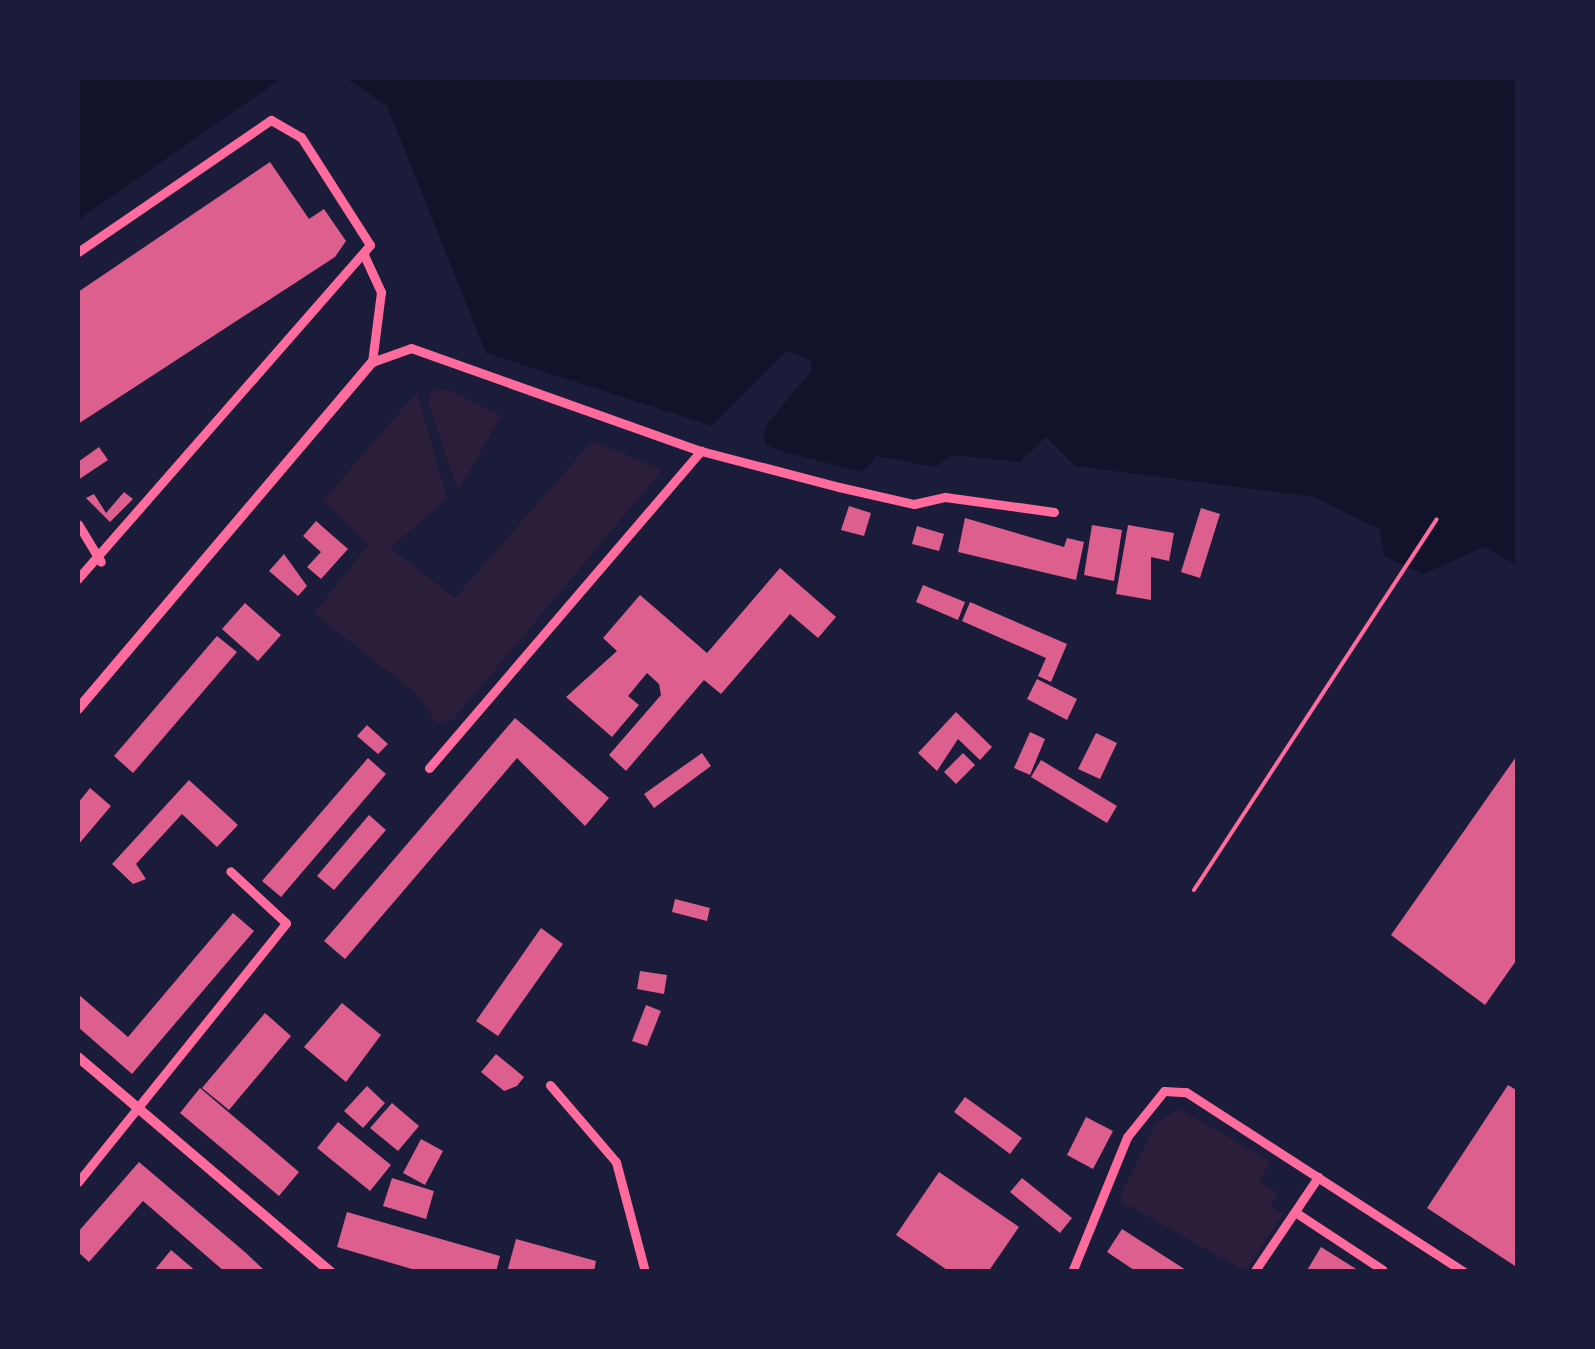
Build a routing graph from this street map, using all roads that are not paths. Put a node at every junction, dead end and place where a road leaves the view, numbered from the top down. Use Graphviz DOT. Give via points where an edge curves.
graph roads {
  1 [pos="78,252"];
  2 [pos="364,255"];
  3 [pos="372,362"];
  4 [pos="701,450"];
  5 [pos="1054,512"];
  6 [pos="1437,519"];
  7 [pos="78,524"];
  8 [pos="101,562"];
  9 [pos="78,579"];
  10 [pos="78,709"];
  11 [pos="429,768"];
  12 [pos="230,871"];
  13 [pos="1194,890"];
  14 [pos="78,1056"];
  15 [pos="550,1085"];
  16 [pos="136,1106"];
  17 [pos="1318,1177"];
  18 [pos="78,1182"];
  19 [pos="1294,1212"];
  20 [pos="1382,1270"];
  21 [pos="331,1272"];
  22 [pos="644,1272"];
  23 [pos="1072,1272"];
  24 [pos="1254,1272"];
  25 [pos="1464,1272"];
  1 -- 2 [label="street" via="272,120 301,137 369,233"];
  2 -- 3 [label="street" via="381,292"];
  2 -- 8 [label="street"];
  3 -- 4 [label="street" via="412,348 454,359"];
  3 -- 10 [label="street"];
  4 -- 5 [label="street" via="914,504 945,497"];
  4 -- 11 [label="street"];
  6 -- 13 [label="lane"];
  7 -- 8 [label="street"];
  8 -- 9 [label="street"];
  12 -- 16 [label="street" via="286,923"];
  14 -- 16 [label="street"];
  15 -- 22 [label="street" via="616,1162"];
  16 -- 18 [label="street"];
  16 -- 21 [label="street"];
  17 -- 19 [label="street"];
  17 -- 23 [label="street" via="1186,1092 1164,1091 1127,1137"];
  17 -- 25 [label="street"];
  19 -- 20 [label="street"];
  19 -- 24 [label="street"];
}
